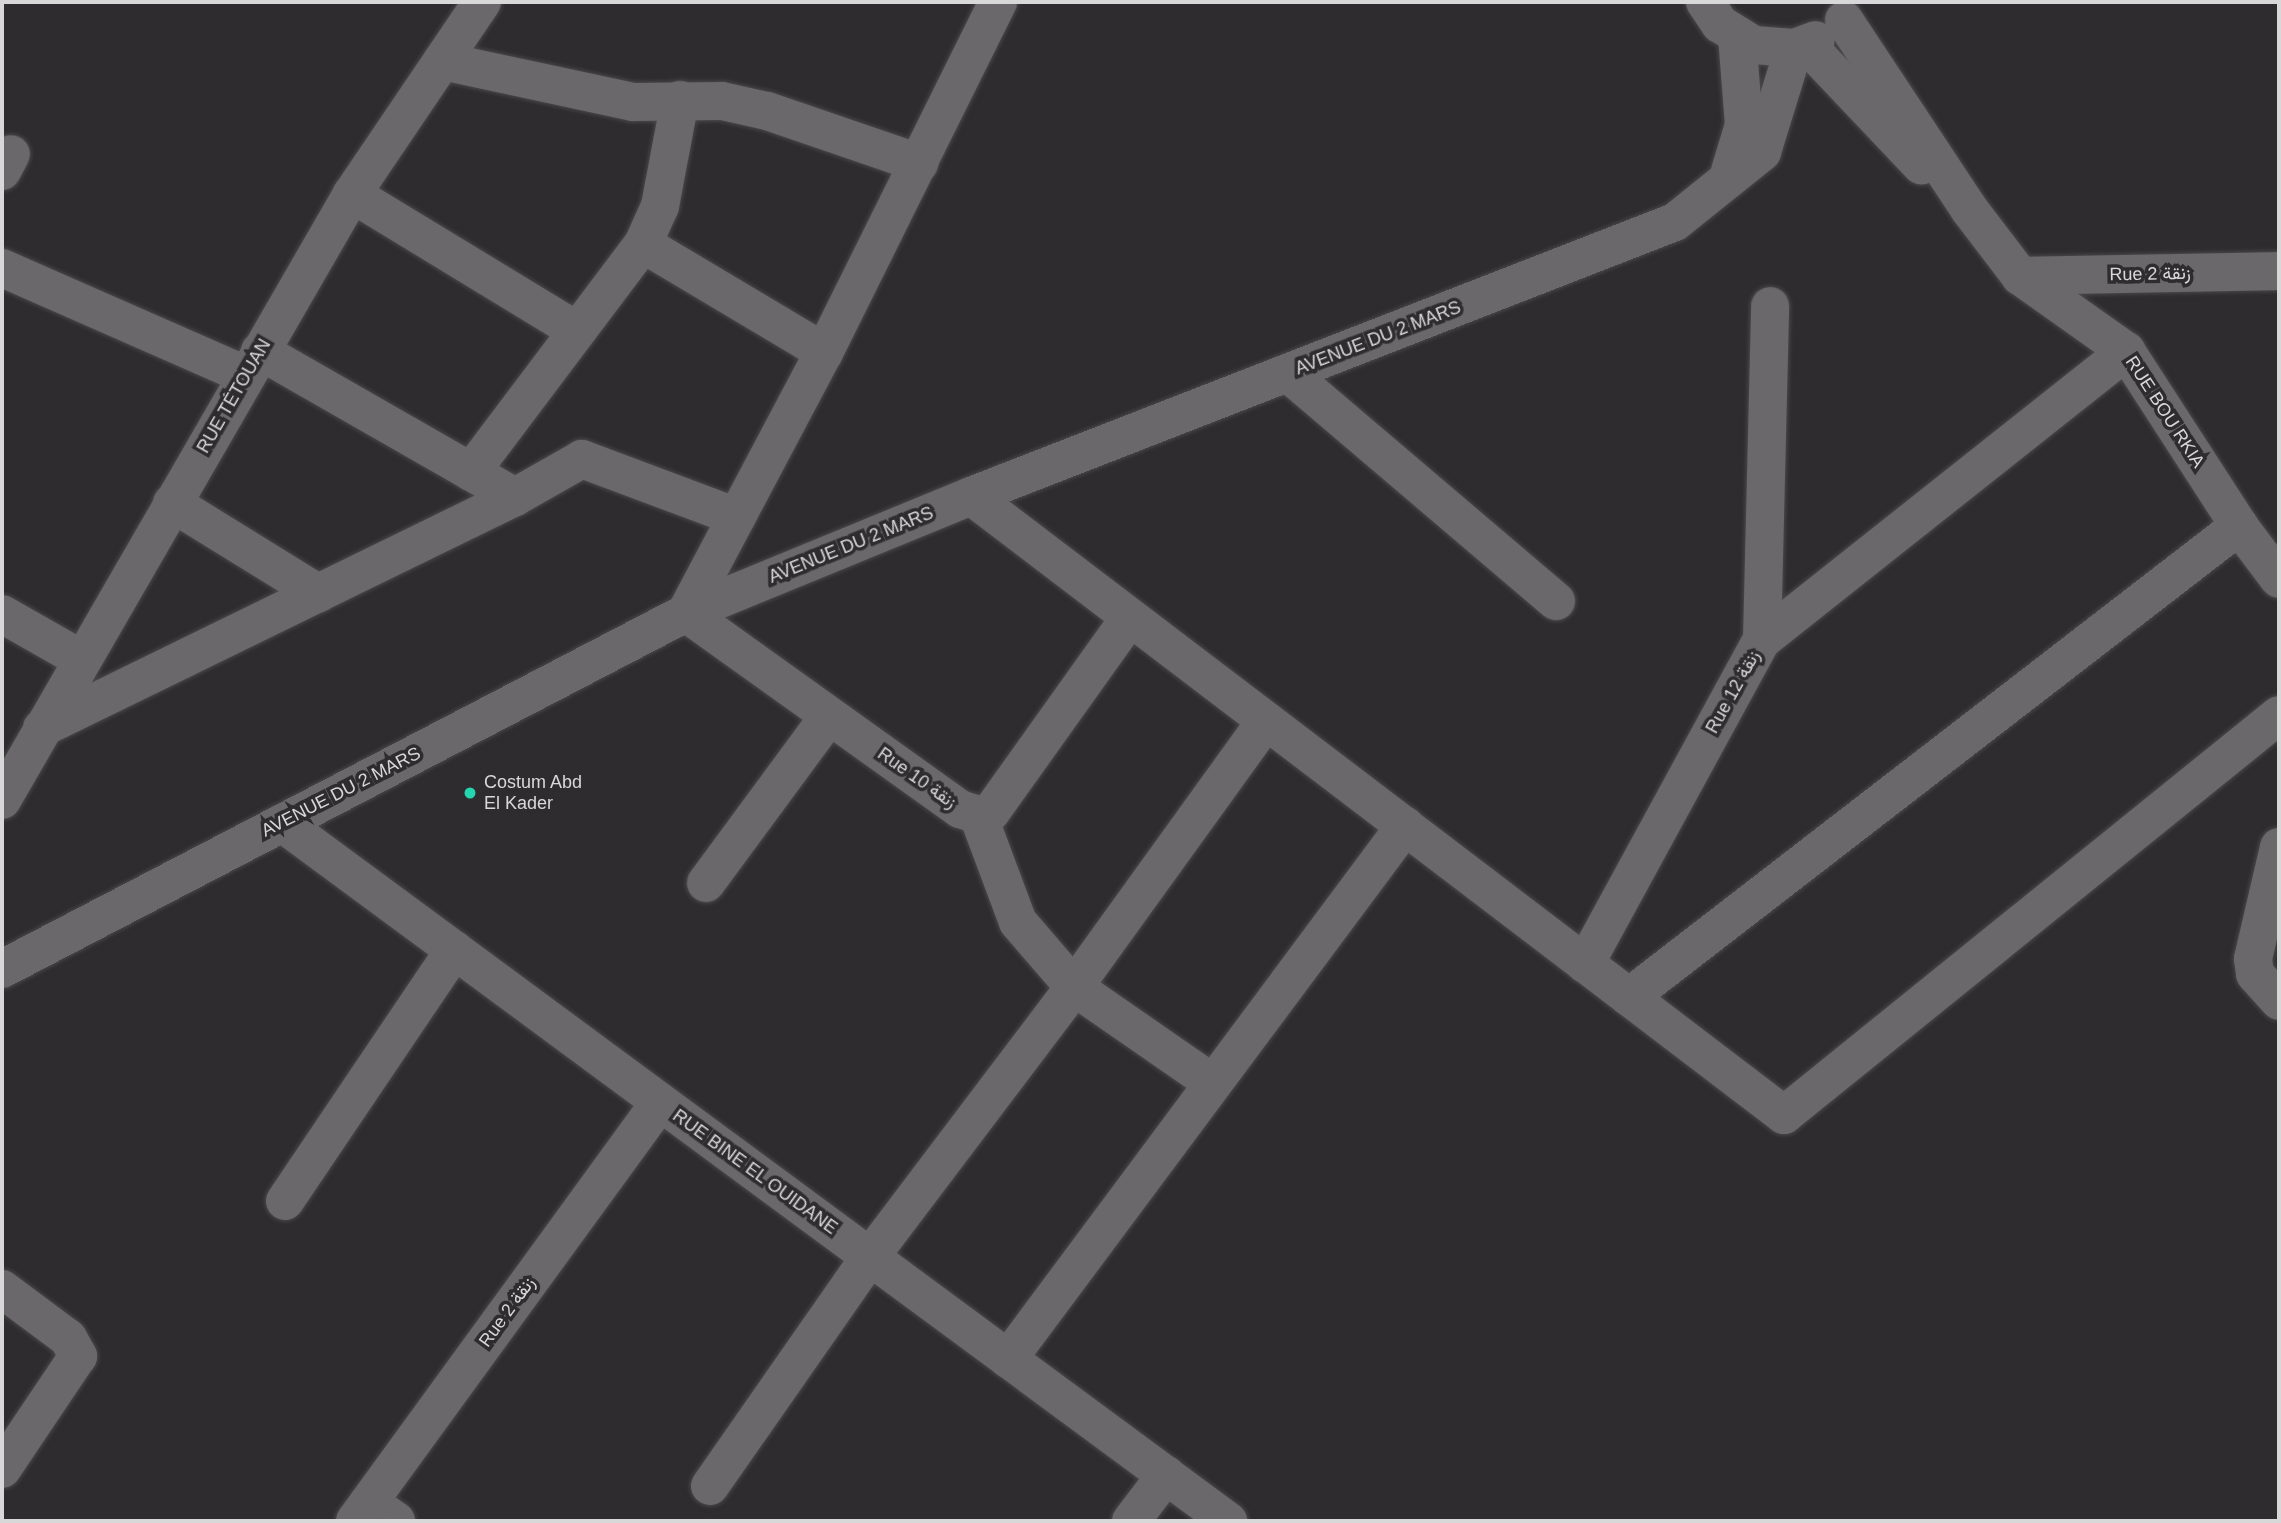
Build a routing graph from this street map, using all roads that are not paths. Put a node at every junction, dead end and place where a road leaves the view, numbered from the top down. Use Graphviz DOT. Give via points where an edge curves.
graph roads {
  1 [pos="482,2"];
  2 [pos="998,2"];
  3 [pos="1705,2"];
  4 [pos="1849,11"];
  5 [pos="1737,37"];
  6 [pos="1800,46"];
  7 [pos="442,61"];
  8 [pos="680,100"];
  9 [pos="919,163"];
  10 [pos="1726,183"];
  11 [pos="352,194"];
  12 [pos="1969,209"];
  13 [pos="643,244"];
  14 [pos="2,268"];
  15 [pos="2279,271"];
  16 [pos="2020,276"];
  17 [pos="1770,306"];
  18 [pos="577,331"];
  19 [pos="2126,351"];
  20 [pos="824,352"];
  21 [pos="253,363"];
  22 [pos="1288,373"];
  23 [pos="471,472"];
  24 [pos="971,496"];
  25 [pos="515,497"];
  26 [pos="172,503"];
  27 [pos="737,517"];
  28 [pos="2239,526"];
  29 [pos="2279,579"];
  30 [pos="318,593"];
  31 [pos="1556,601"];
  32 [pos="686,612"];
  33 [pos="2,614"];
  34 [pos="1130,617"];
  35 [pos="1762,640"];
  36 [pos="81,659"];
  37 [pos="2279,715"];
  38 [pos="829,716"];
  39 [pos="1266,721"];
  40 [pos="42,728"];
  41 [pos="2,800"];
  42 [pos="978,815"];
  43 [pos="282,823"];
  44 [pos="1405,826"];
  45 [pos="2279,847"];
  46 [pos="706,883"];
  47 [pos="454,950"];
  48 [pos="1585,964"];
  49 [pos="2,969"];
  50 [pos="1074,987"];
  51 [pos="1629,997"];
  52 [pos="2279,1001"];
  53 [pos="1211,1082"];
  54 [pos="660,1102"];
  55 [pos="285,1201"];
  56 [pos="870,1257"];
  57 [pos="2,1289"];
  58 [pos="1008,1359"];
  59 [pos="2,1469"];
  60 [pos="1166,1475"];
  61 [pos="710,1486"];
  62 [pos="374,1515"];
  63 [pos="1131,1521"];
  64 [pos="1228,1521"];
  1 -- 7 [label="street, RUE TÉTOUAN"];
  2 -- 9 [label="street"];
  3 -- 5 [label="street" via="1720,24"];
  4 -- 6 [label="street"];
  4 -- 12 [label="street, RUE BOU RKIA"];
  5 -- 6 [label="street" via="1774,49"];
  5 -- 10 [label="street" via="1744,125"];
  6 -- 10 [label="street, AVENUE DU 2 MARS" via="1762,152"];
  6 -- 12 [label="street, RUE BOU RKIA"];
  7 -- 8 [label="street" via="633,102"];
  7 -- 11 [label="street, RUE TÉTOUAN"];
  8 -- 9 [label="street" via="722,101 767,111"];
  8 -- 13 [label="street" via="660,206"];
  9 -- 20 [label="street"];
  10 -- 22 [label="street, AVENUE DU 2 MARS" via="1675,222"];
  11 -- 18 [label="street"];
  11 -- 21 [label="street, RUE TÉTOUAN"];
  12 -- 16 [label="street, RUE BOU RKIA"];
  13 -- 18 [label="street"];
  13 -- 20 [label="street"];
  14 -- 21 [label="street"];
  15 -- 16 [label="street, Rue 2 زنقة"];
  16 -- 19 [label="street, RUE BOU RKIA"];
  17 -- 35 [label="street, Rue 12 زنقة"];
  18 -- 23 [label="street"];
  19 -- 28 [label="street, RUE BOU RKIA"];
  19 -- 35 [label="street"];
  20 -- 27 [label="street"];
  21 -- 23 [label="street"];
  21 -- 26 [label="street, RUE TÉTOUAN"];
  22 -- 24 [label="street, AVENUE DU 2 MARS"];
  22 -- 31 [label="street"];
  23 -- 25 [label="street"];
  24 -- 32 [label="street, AVENUE DU 2 MARS"];
  24 -- 34 [label="street"];
  25 -- 27 [label="street" via="582,459"];
  25 -- 30 [label="street"];
  26 -- 30 [label="street"];
  26 -- 36 [label="street, RUE TÉTOUAN"];
  27 -- 32 [label="street"];
  28 -- 29 [label="street, RUE BOU RKIA"];
  28 -- 51 [label="street"];
  30 -- 40 [label="street"];
  32 -- 38 [label="street, Rue 10 زنقة"];
  32 -- 43 [label="street, AVENUE DU 2 MARS"];
  33 -- 36 [label="street"];
  34 -- 39 [label="street"];
  34 -- 42 [label="street, Rue 10 زنقة" via="991,812"];
  35 -- 48 [label="street, Rue 12 زنقة"];
  36 -- 40 [label="street, RUE TÉTOUAN"];
  37 -- 51 [label="street" via="1784,1115"];
  38 -- 42 [label="street, Rue 10 زنقة" via="960,809"];
  38 -- 46 [label="street"];
  39 -- 44 [label="street"];
  39 -- 50 [label="street"];
  40 -- 41 [label="street, RUE TÉTOUAN"];
  42 -- 50 [label="street" via="1018,922"];
  43 -- 47 [label="street, RUE BINE EL OUIDANE"];
  43 -- 49 [label="street, AVENUE DU 2 MARS"];
  44 -- 48 [label="street"];
  44 -- 53 [label="street"];
  45 -- 52 [label="street" via="2253,959 2255,974"];
  47 -- 54 [label="street, RUE BINE EL OUIDANE"];
  47 -- 55 [label="street"];
  48 -- 51 [label="street"];
  50 -- 53 [label="street"];
  50 -- 56 [label="street"];
  53 -- 58 [label="street"];
  54 -- 56 [label="street, RUE BINE EL OUIDANE"];
  54 -- 62 [label="street, Rue 2 زنقة"];
  56 -- 58 [label="street, RUE BINE EL OUIDANE"];
  56 -- 61 [label="street"];
  57 -- 59 [label="street" via="68,1338 78,1356"];
  58 -- 60 [label="street, RUE BINE EL OUIDANE"];
  60 -- 63 [label="street"];
  60 -- 64 [label="street, RUE BINE EL OUIDANE"];
}
